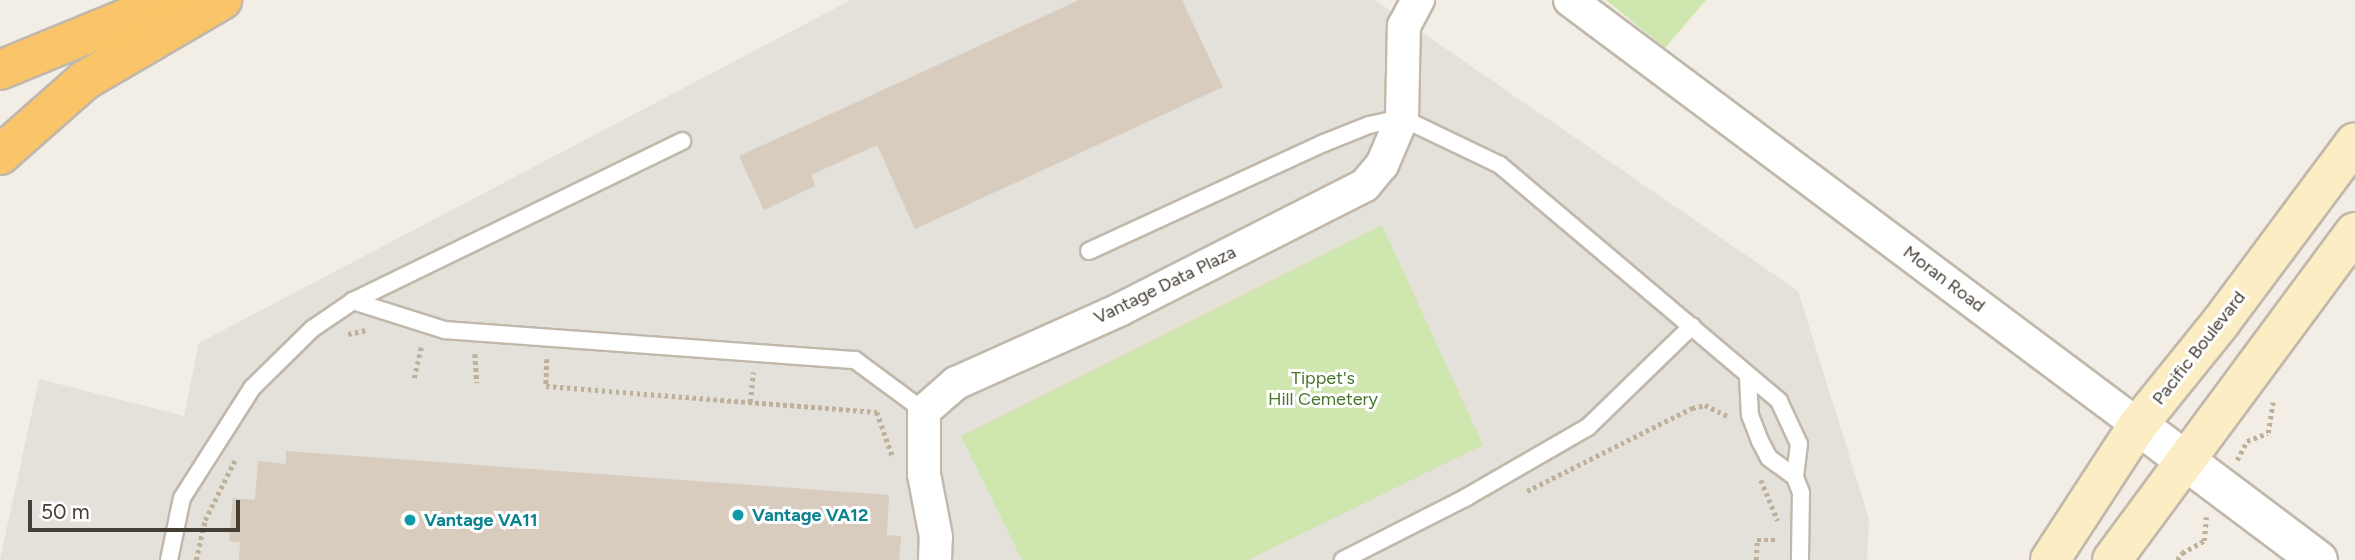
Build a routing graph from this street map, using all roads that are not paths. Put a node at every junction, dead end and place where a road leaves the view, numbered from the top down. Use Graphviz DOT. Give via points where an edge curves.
graph roads {
  1 [pos="171,0"];
  2 [pos="222,0"];
  3 [pos="1418,0"];
  4 [pos="1570,0"];
  5 [pos="0,70"];
  6 [pos="1402,118"];
  7 [pos="682,141"];
  8 [pos="2355,142"];
  9 [pos="0,155"];
  10 [pos="2355,232"];
  11 [pos="1089,251"];
  12 [pos="353,301"];
  13 [pos="1692,326"];
  14 [pos="1748,379"];
  15 [pos="924,411"];
  16 [pos="2138,425"];
  17 [pos="2185,461"];
  18 [pos="1795,477"];
  19 [pos="169,560"];
  20 [pos="935,560"];
  21 [pos="1343,560"];
  22 [pos="1800,560"];
  23 [pos="2050,560"];
  24 [pos="2112,560"];
  25 [pos="2318,560"];
  1 -- 5 [label="highway"];
  2 -- 9 [label="highway" via="85,80"];
  3 -- 6 [label="street, Vantage Data Plaza" via="1404,26"];
  4 -- 16 [label="street, Moran Road"];
  6 -- 11 [label="lane" via="1324,143"];
  6 -- 13 [label="lane" via="1500,165"];
  6 -- 15 [label="street, Vantage Data Plaza" via="1382,165 1365,185 1119,310 956,383"];
  7 -- 12 [label="lane"];
  8 -- 16 [label="main road, Pacific Boulevard"];
  10 -- 17 [label="main road"];
  12 -- 15 [label="lane" via="445,330 855,360"];
  12 -- 19 [label="lane" via="312,329 252,388 182,498"];
  13 -- 14 [label="lane"];
  13 -- 21 [label="lane" via="1588,427 1465,498"];
  14 -- 18 [label="lane" via="1749,415 1760,441 1769,458"];
  14 -- 18 [label="lane" via="1779,401 1791,425 1799,444"];
  15 -- 20 [label="street" via="924,474 936,537"];
  16 -- 17 [label="street, Moran Road"];
  16 -- 23 [label="main road, Pacific Boulevard"];
  17 -- 24 [label="main road"];
  17 -- 25 [label="street, Moran Road"];
  18 -- 22 [label="lane" via="1801,493"];
}
